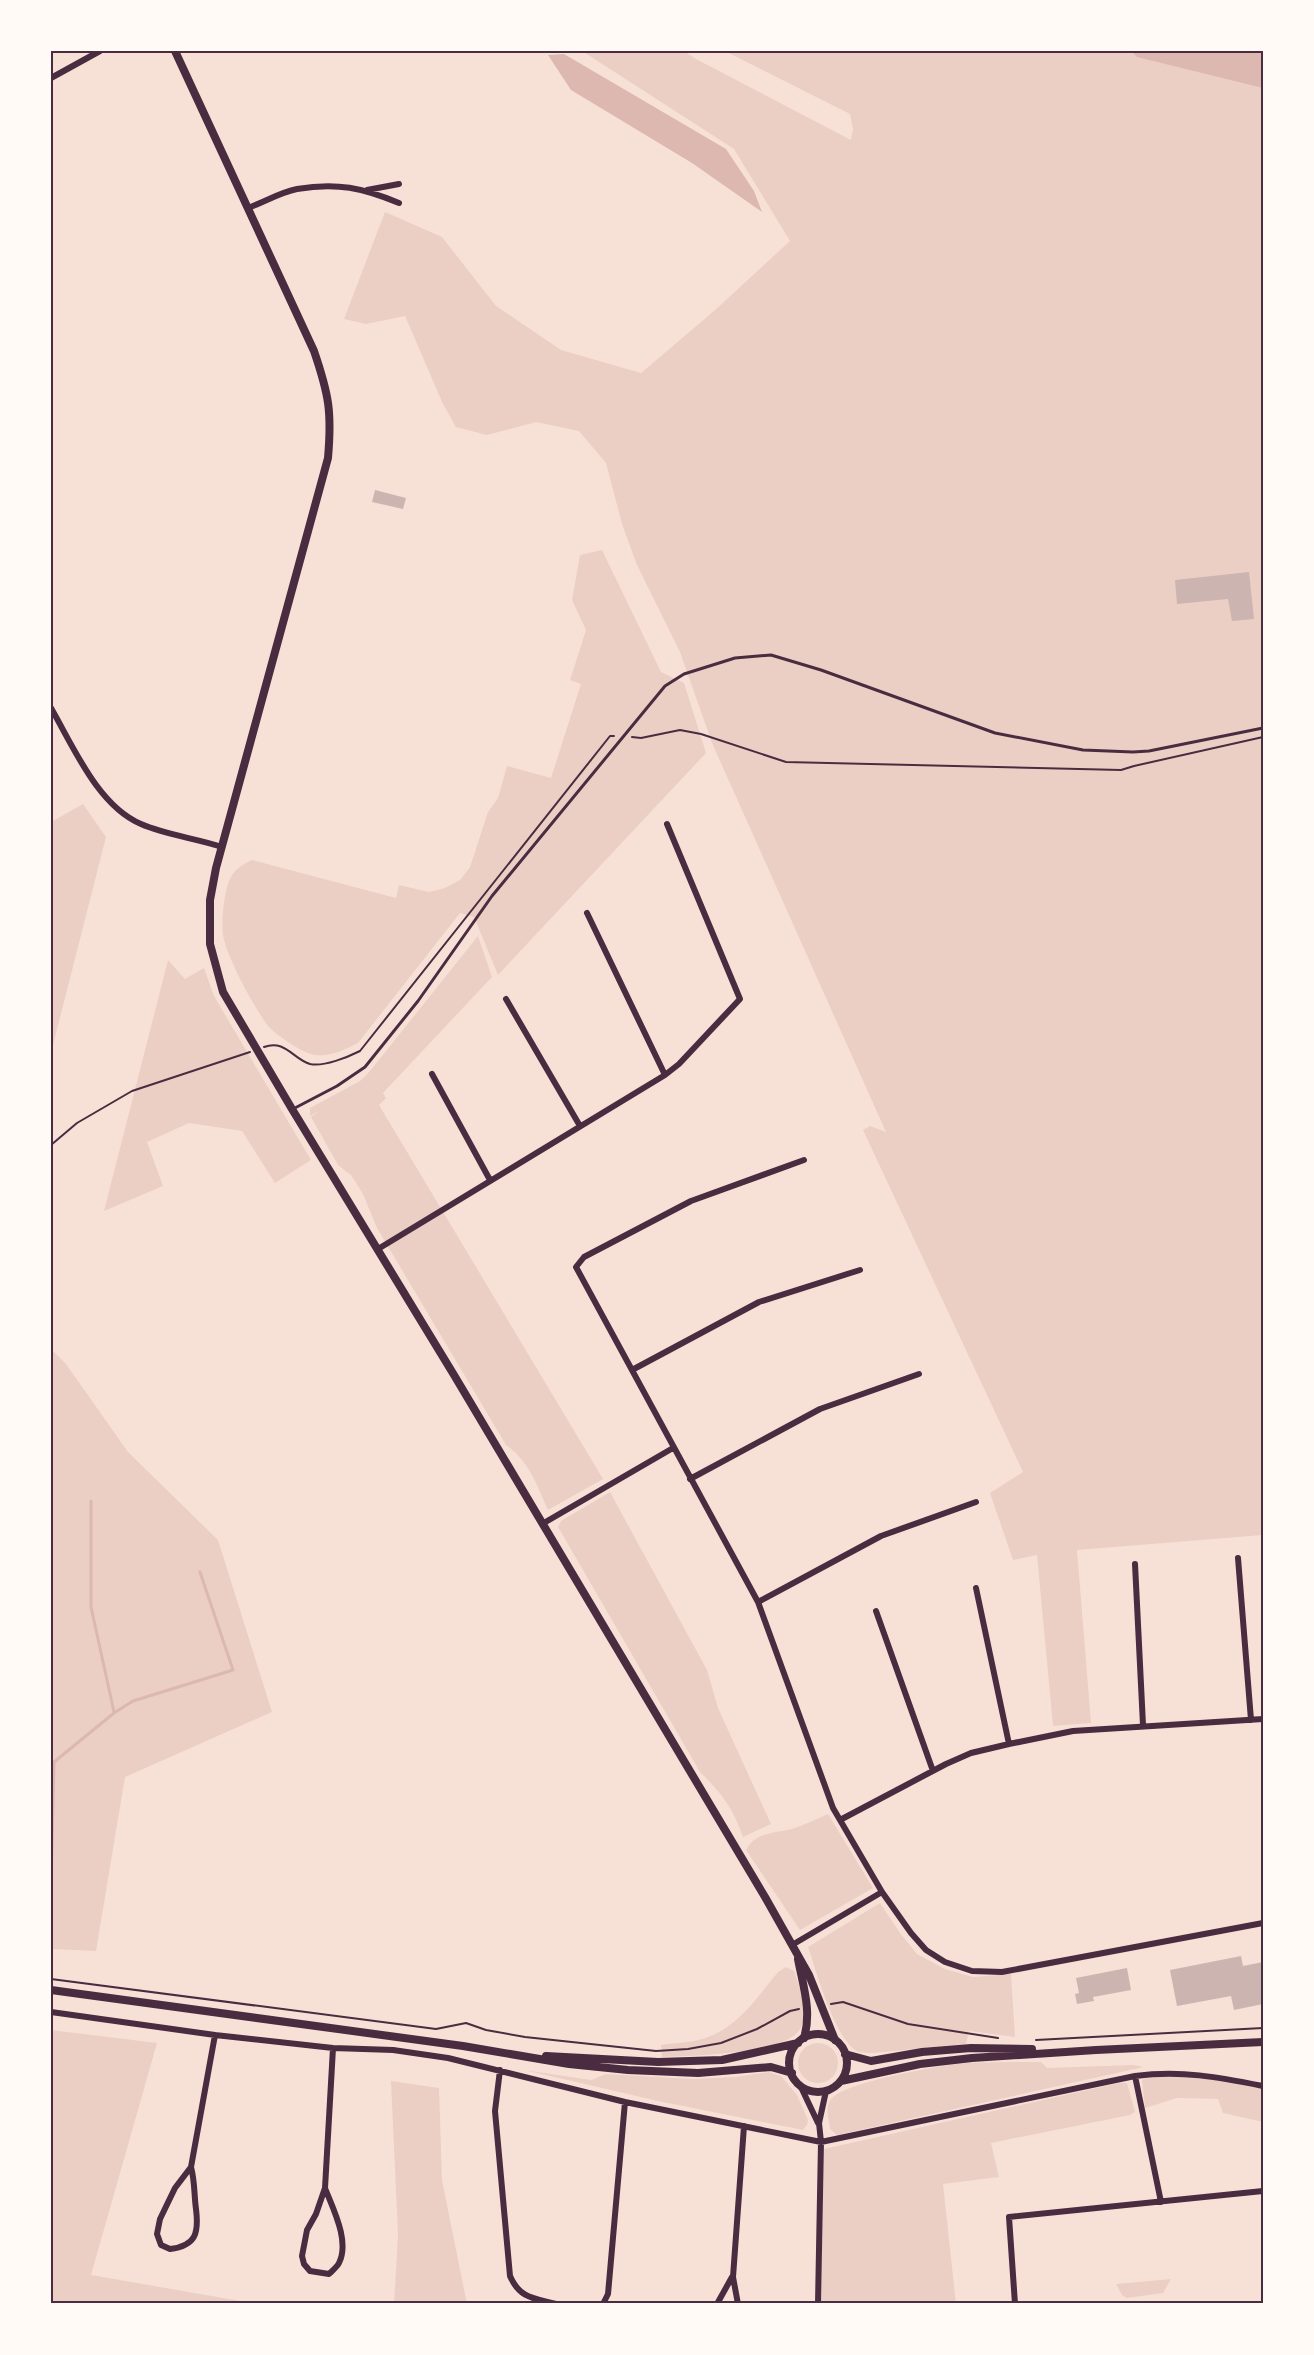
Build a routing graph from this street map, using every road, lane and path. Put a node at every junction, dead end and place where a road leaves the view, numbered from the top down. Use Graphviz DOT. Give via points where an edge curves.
graph roads {
  1 [pos="99,51"];
  2 [pos="175,51"];
  3 [pos="51,78"];
  4 [pos="399,184"];
  5 [pos="367,190"];
  6 [pos="399,203"];
  7 [pos="248,208"];
  8 [pos="51,708"];
  9 [pos="1263,728"];
  10 [pos="623,737"];
  11 [pos="1263,737"];
  12 [pos="667,824"];
  13 [pos="222,847"];
  14 [pos="587,913"];
  15 [pos="506,999"];
  16 [pos="257,1050"];
  17 [pos="432,1074"];
  18 [pos="665,1075"];
  19 [pos="292,1109"];
  20 [pos="580,1126"];
  21 [pos="51,1145"];
  22 [pos="804,1160"];
  23 [pos="490,1180"];
  24 [pos="378,1249"];
  25 [pos="860,1269"];
  26 [pos="632,1370"];
  27 [pos="919,1374"];
  28 [pos="673,1448"];
  29 [pos="690,1479"];
  30 [pos="976,1502"];
  31 [pos="542,1524"];
  32 [pos="1238,1558"];
  33 [pos="1135,1564"];
  34 [pos="976,1588"];
  35 [pos="758,1602"];
  36 [pos="876,1611"];
  37 [pos="1263,1719"];
  38 [pos="1251,1720"];
  39 [pos="1143,1725"];
  40 [pos="1009,1744"];
  41 [pos="933,1771"];
  42 [pos="840,1820"];
  43 [pos="882,1892"];
  44 [pos="1263,1923"];
  45 [pos="794,1948"];
  46 [pos="51,1979"];
  47 [pos="51,1990"];
  48 [pos="821,2006"];
  49 [pos="808,2007"];
  50 [pos="51,2012"];
  51 [pos="1263,2028"];
  52 [pos="215,2035"];
  53 [pos="1004,2039"];
  54 [pos="801,2040"];
  55 [pos="835,2040"];
  56 [pos="1027,2040"];
  57 [pos="1263,2042"];
  58 [pos="333,2048"];
  59 [pos="1096,2050"];
  60 [pos="845,2054"];
  61 [pos="517,2055"];
  62 [pos="500,2070"];
  63 [pos="792,2073"];
  64 [pos="1135,2076"];
  65 [pos="841,2081"];
  66 [pos="800,2085"];
  67 [pos="1263,2086"];
  68 [pos="826,2091"];
  69 [pos="625,2102"];
  70 [pos="819,2123"];
  71 [pos="744,2126"];
  72 [pos="821,2142"];
  73 [pos="191,2167"];
  74 [pos="325,2188"];
  75 [pos="1263,2191"];
  76 [pos="1161,2202"];
  77 [pos="733,2277"];
  78 [pos="556,2304"];
  79 [pos="603,2304"];
  80 [pos="717,2304"];
  81 [pos="738,2304"];
  82 [pos="818,2304"];
  83 [pos="1015,2304"];
  1 -- 3 [label="street"];
  2 -- 7 [label="street"];
  4 -- 5 [label="street"];
  5 -- 6 [label="street"];
  5 -- 7 [label="street" via="340,186 296,189"];
  7 -- 13 [label="street" via="314,351 328,390 331,419 328,459"];
  8 -- 13 [label="street" via="93,781 119,811 141,824"];
  9 -- 10 [label="lane" via="1149,751 1083,750 995,733 771,655 735,658 684,674 665,686"];
  10 -- 11 [label="path" via="641,738 680,730 786,762 1121,771"];
  10 -- 16 [label="path" via="610,736 360,1051 343,1060 311,1064 280,1046"];
  10 -- 19 [label="lane" via="492,896 418,1001 365,1067"];
  12 -- 18 [label="street" via="740,999"];
  13 -- 16 [label="street" via="210,900 210,944 223,992"];
  14 -- 18 [label="street"];
  15 -- 20 [label="street"];
  16 -- 19 [label="street"];
  16 -- 21 [label="path" via="132,1091 77,1123"];
  17 -- 23 [label="street"];
  18 -- 20 [label="street"];
  19 -- 24 [label="street"];
  20 -- 23 [label="street"];
  22 -- 26 [label="street" via="691,1201 584,1257 576,1267"];
  23 -- 24 [label="street"];
  24 -- 31 [label="street"];
  25 -- 26 [label="street" via="759,1302"];
  26 -- 28 [label="street"];
  27 -- 29 [label="street" via="820,1409"];
  28 -- 29 [label="street"];
  28 -- 31 [label="street"];
  29 -- 35 [label="street"];
  30 -- 35 [label="street" via="881,1536"];
  31 -- 45 [label="street"];
  32 -- 38 [label="street"];
  33 -- 39 [label="street"];
  34 -- 40 [label="street"];
  35 -- 42 [label="street"];
  36 -- 41 [label="street"];
  37 -- 38 [label="street"];
  38 -- 39 [label="street"];
  39 -- 40 [label="street" via="1073,1731"];
  40 -- 41 [label="street" via="970,1753"];
  41 -- 42 [label="street"];
  42 -- 43 [label="street"];
  43 -- 44 [label="street" via="926,1950 945,1962 972,1971 1002,1972"];
  43 -- 45 [label="street"];
  45 -- 48 [label="street" via="810,1975"];
  45 -- 49 [label="street"];
  46 -- 49 [label="path" via="436,2029 466,2024 525,2037 656,2051 721,2043 790,2011"];
  47 -- 61 [label="main road"];
  48 -- 53 [label="path" via="843,2002 908,2024"];
  48 -- 55 [label="street"];
  49 -- 54 [label="street" via="808,2025"];
  50 -- 52 [label="street"];
  51 -- 56 [label="path"];
  52 -- 58 [label="street"];
  52 -- 73 [label="street"];
  54 -- 55 [label="main road" via="819,2034"];
  54 -- 61 [label="main road" via="722,2060 672,2062"];
  54 -- 63 [label="main road" via="791,2055"];
  55 -- 60 [label="main road"];
  57 -- 59 [label="main road"];
  58 -- 62 [label="street" via="393,2050"];
  58 -- 74 [label="street"];
  59 -- 60 [label="main road" via="971,2048 870,2061"];
  59 -- 65 [label="main road" via="920,2064"];
  60 -- 65 [label="main road" via="847,2066"];
  61 -- 63 [label="main road" via="628,2070 698,2073 778,2067"];
  62 -- 69 [label="street"];
  62 -- 78 [label="street" via="495,2111 510,2276 524,2295"];
  63 -- 66 [label="main road"];
  64 -- 67 [label="street" via="1164,2072 1209,2075"];
  64 -- 72 [label="street"];
  64 -- 76 [label="street"];
  65 -- 68 [label="main road"];
  66 -- 68 [label="main road"];
  66 -- 70 [label="street"];
  68 -- 70 [label="street"];
  69 -- 71 [label="street"];
  69 -- 79 [label="street" via="608,2294"];
  70 -- 72 [label="street"];
  71 -- 72 [label="street"];
  71 -- 77 [label="street"];
  72 -- 82 [label="street"];
  73 -- 73 [label="street" via="160,2219 157,2234 161,2245 170,2249 188,2245 196,2233 199,2220"];
  74 -- 74 [label="street" via="307,2230 302,2256 310,2271 328,2274 338,2265 341,2245"];
  75 -- 76 [label="street"];
  76 -- 83 [label="street" via="1009,2217"];
  77 -- 80 [label="street"];
  77 -- 81 [label="street"];
}
